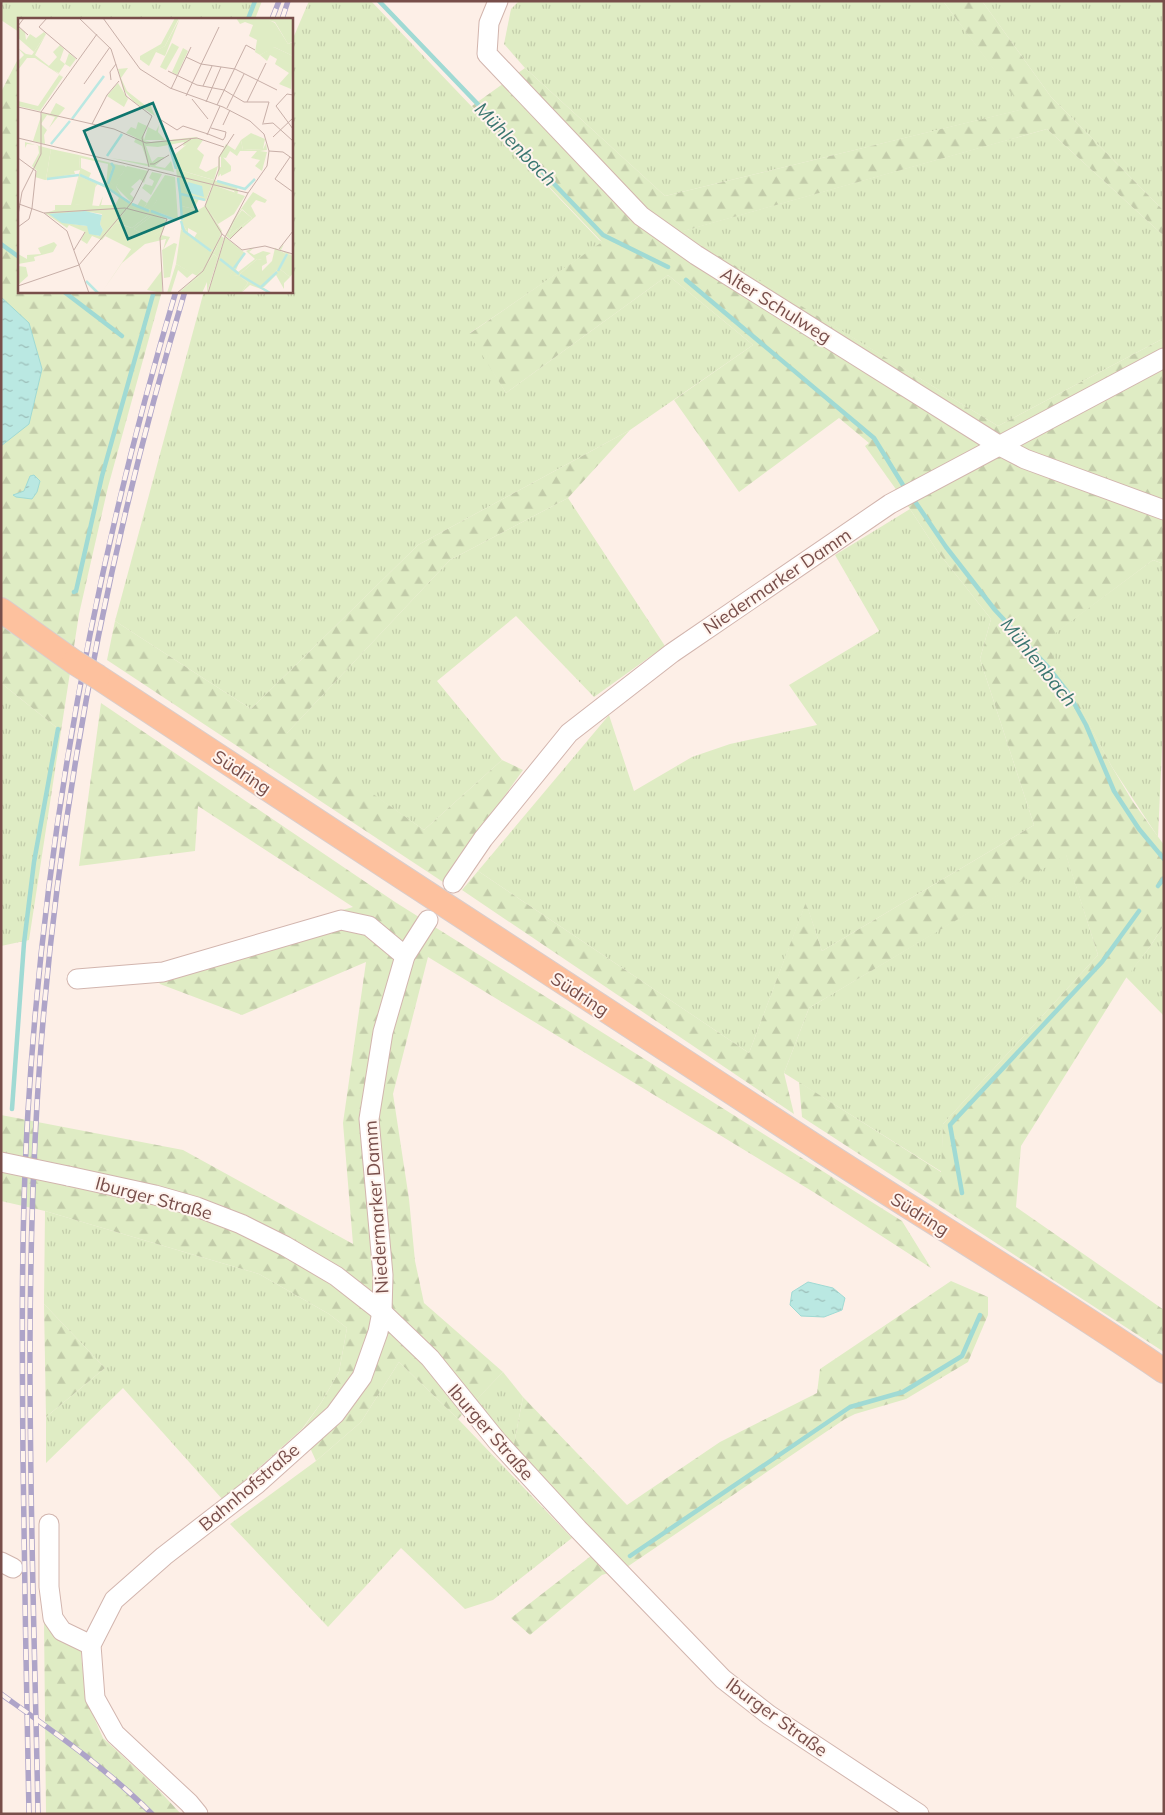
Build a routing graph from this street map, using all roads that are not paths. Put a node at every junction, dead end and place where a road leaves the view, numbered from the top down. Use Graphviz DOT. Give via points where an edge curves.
graph roads {
  1 [pos="498,1"];
  2 [pos="1164,358"];
  3 [pos="1000,446"];
  4 [pos="1164,510"];
  5 [pos="1,610"];
  6 [pos="453,882"];
  7 [pos="428,920"];
  8 [pos="405,956"];
  9 [pos="77,979"];
  10 [pos="1,1162"];
  11 [pos="382,1312"];
  12 [pos="1164,1371"];
  13 [pos="49,1524"];
  14 [pos="91,1645"];
  15 [pos="198,1814"];
  16 [pos="919,1814"];
  1 -- 3 [label="street, Alter Schulweg" via="489,23 487,54 641,216 696,255"];
  2 -- 3 [label="street, Niedermarker Damm"];
  3 -- 4 [label="street, Alter Schulweg" via="1025,459"];
  3 -- 6 [label="street, Niedermarker Damm" via="890,504 672,653 569,734 482,839"];
  5 -- 12 [label="main road, Südring, bridge" via="74,662 507,946"];
  7 -- 8 [label="street, Niedermarker Damm"];
  8 -- 9 [label="street" via="369,926 341,920 163,972"];
  8 -- 11 [label="street, Niedermarker Damm" via="383,1032 369,1119 383,1275"];
  10 -- 11 [label="street, Iburger Straße, bridge" via="155,1195 241,1224 336,1276"];
  11 -- 14 [label="street, Bahnhofstraße" via="362,1377 335,1414 257,1484 164,1556 114,1600"];
  11 -- 16 [label="street, Iburger Straße" via="430,1358 496,1442 723,1679 769,1715"];
  13 -- 14 [label="street" via="49,1587 53,1618 62,1631"];
  14 -- 15 [label="street" via="96,1698 115,1734"];
}
